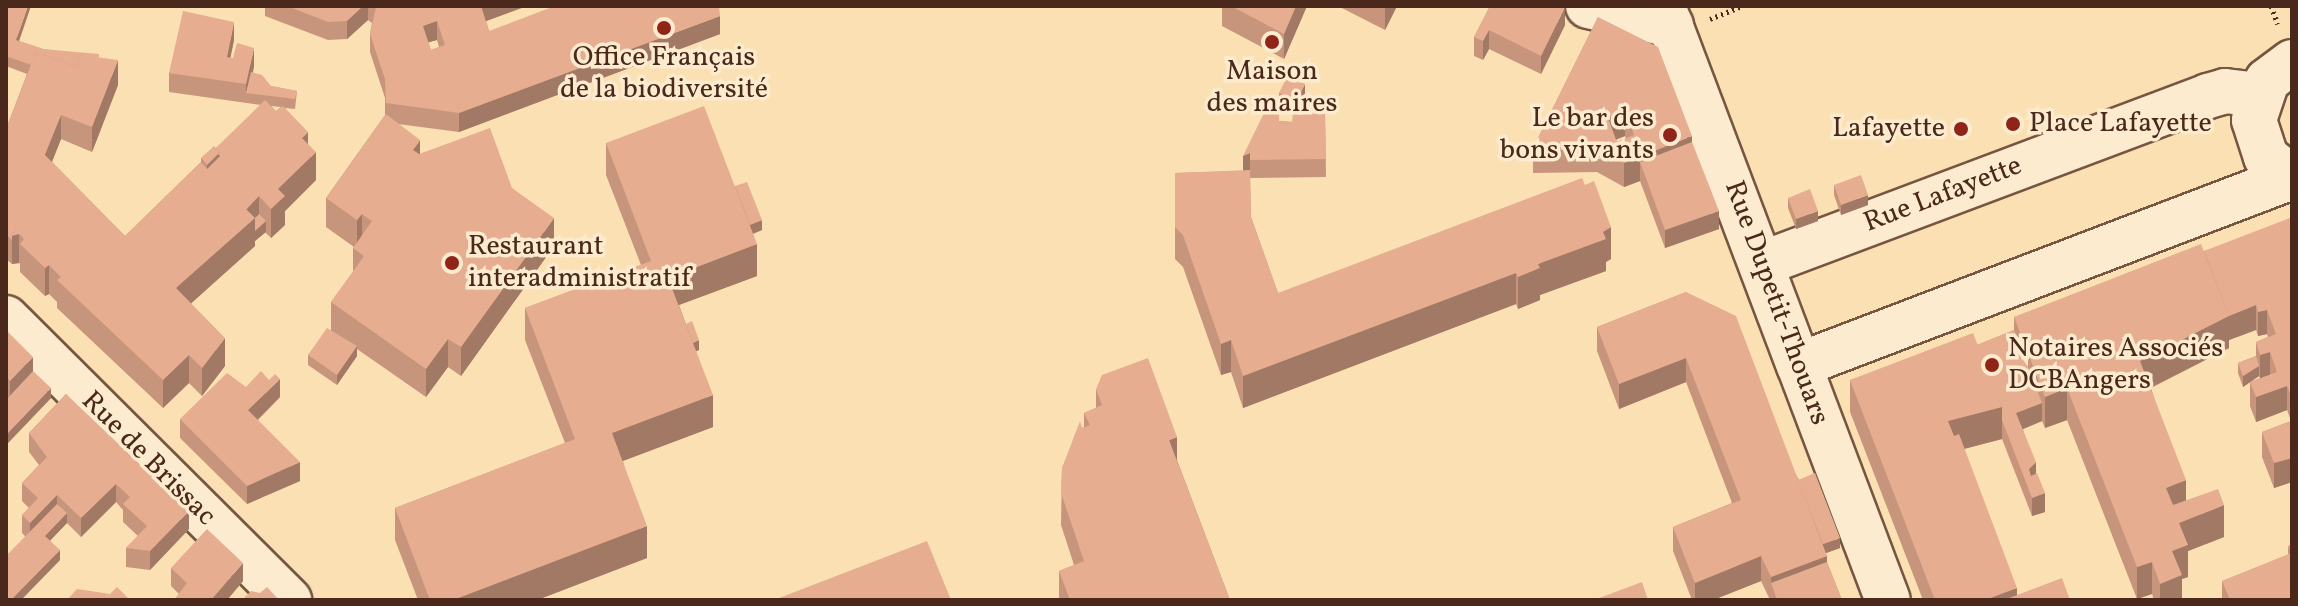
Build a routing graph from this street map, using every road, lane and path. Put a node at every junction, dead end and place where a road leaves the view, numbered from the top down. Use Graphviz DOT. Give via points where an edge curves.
graph roads {
  1 [pos="1588,6"];
  2 [pos="1667,16"];
  3 [pos="2292,62"];
  4 [pos="2260,95"];
  5 [pos="2292,177"];
  6 [pos="1764,263"];
  7 [pos="6,318"];
  8 [pos="1799,365"];
  9 [pos="289,600"];
  10 [pos="1888,600"];
  1 -- 2 [label="street"];
  2 -- 6 [label="street, Rue Dupetit-Thouars"];
  3 -- 4 [label="street"];
  4 -- 5 [label="street" via="2257,139 2270,162"];
  4 -- 6 [label="street, Rue Lafayette" via="2225,91 2208,96"];
  5 -- 8 [label="street"];
  6 -- 8 [label="street, Rue Dupetit-Thouars"];
  7 -- 9 [label="street, Rue de Brissac"];
  8 -- 10 [label="street, Rue Dupetit-Thouars"];
}
